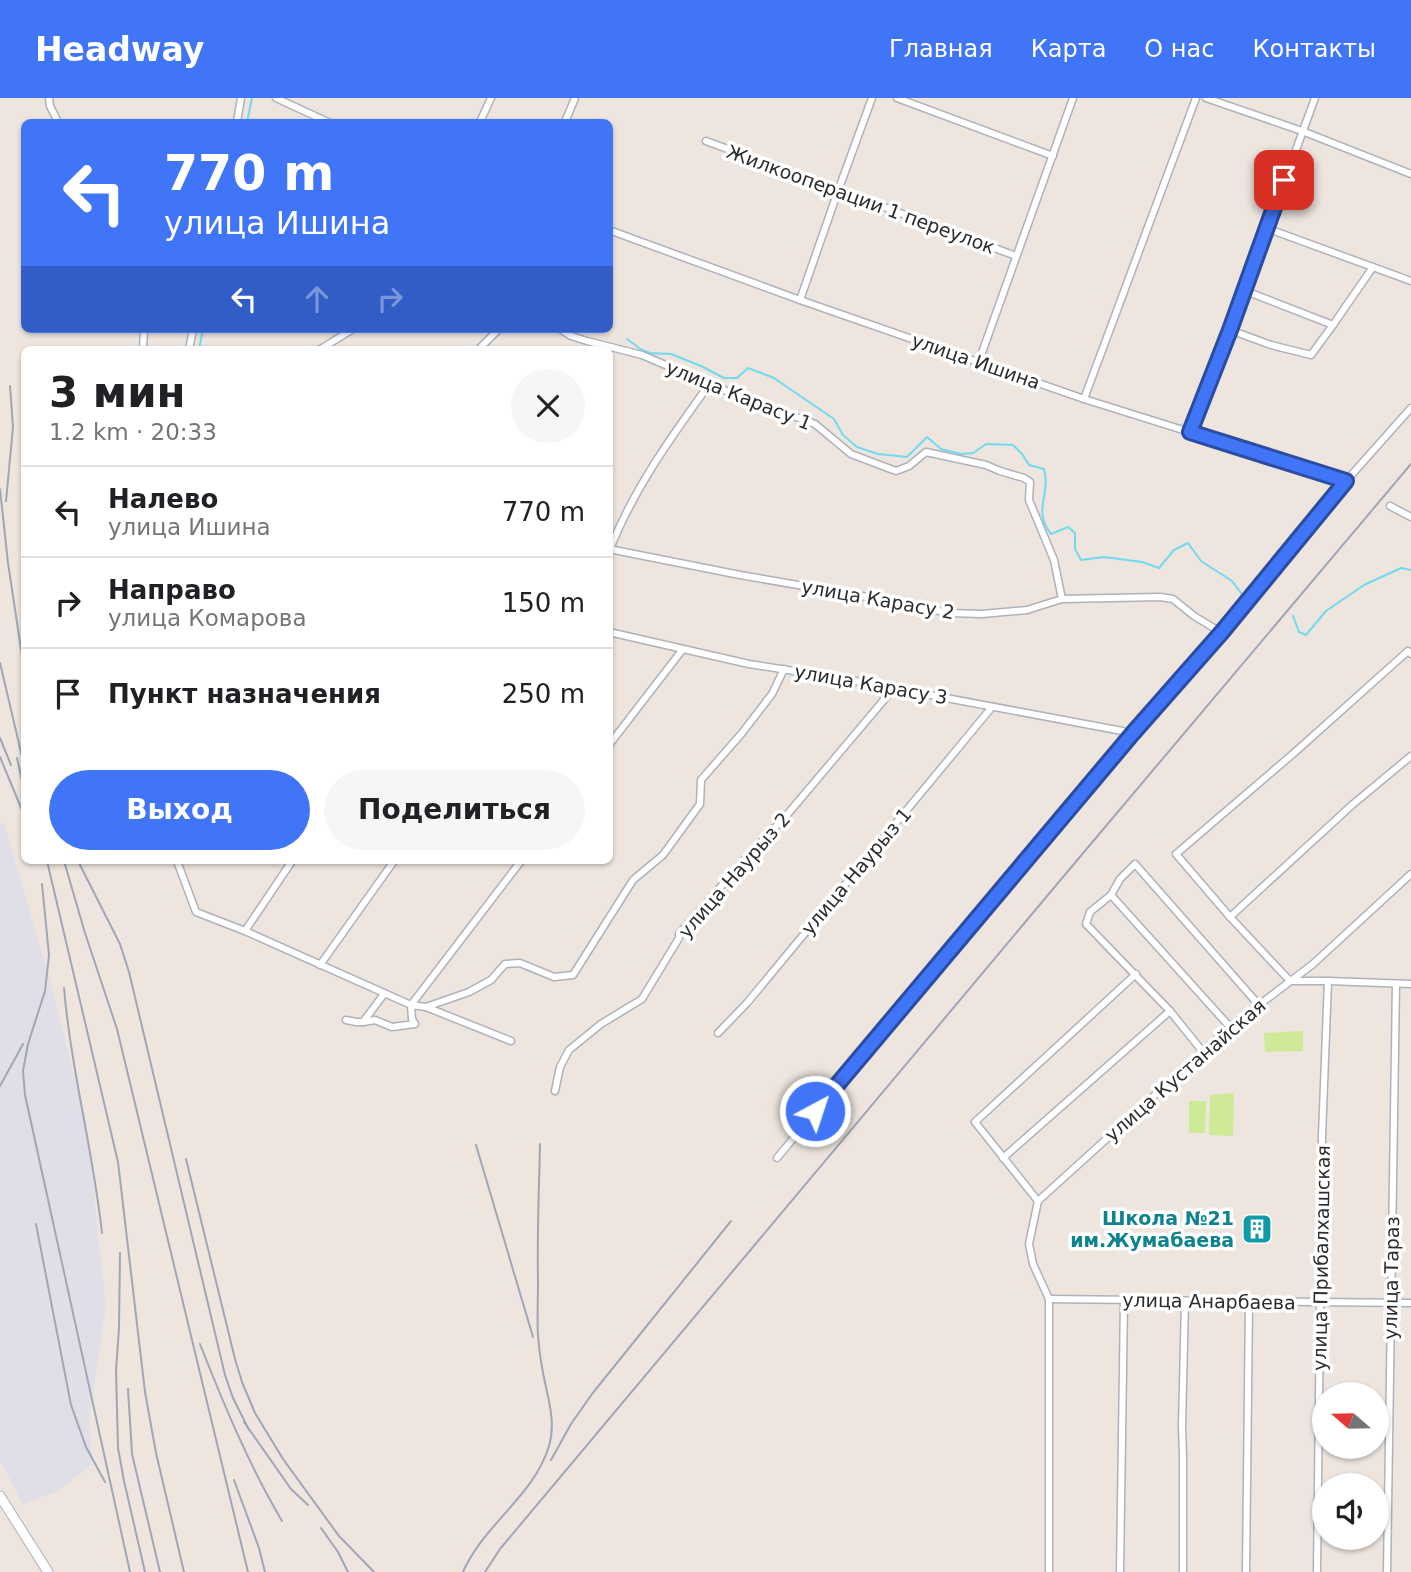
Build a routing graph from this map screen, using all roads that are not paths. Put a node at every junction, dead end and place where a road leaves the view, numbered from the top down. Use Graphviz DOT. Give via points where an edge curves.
graph roads {
  1 [pos="48,98"];
  2 [pos="241,98"];
  3 [pos="276,98"];
  4 [pos="491,98"];
  5 [pos="575,98"];
  6 [pos="872,98"];
  7 [pos="897,98"];
  8 [pos="1073,98"];
  9 [pos="1196,98"];
  10 [pos="1206,98"];
  11 [pos="1315,98"];
  12 [pos="56,119"];
  13 [pos="238,119"];
  14 [pos="322,119"];
  15 [pos="481,119"];
  16 [pos="566,119"];
  17 [pos="1302,131"];
  18 [pos="706,141"];
  19 [pos="1053,156"];
  20 [pos="1411,174"];
  21 [pos="838,191"];
  22 [pos="1266,228"];
  23 [pos="613,231"];
  24 [pos="1016,256"];
  25 [pos="1373,267"];
  26 [pos="1411,281"];
  27 [pos="1243,290"];
  28 [pos="800,300"];
  29 [pos="1333,325"];
  30 [pos="1230,330"];
  31 [pos="347,333"];
  32 [pos="495,333"];
  33 [pos="566,333"];
  34 [pos="325,346"];
  35 [pos="482,346"];
  36 [pos="607,346"];
  37 [pos="613,348"];
  38 [pos="979,361"];
  39 [pos="710,383"];
  40 [pos="1084,399"];
  41 [pos="1411,408"];
  42 [pos="1190,432"];
  43 [pos="1346,481"];
  44 [pos="1390,506"];
  45 [pos="1411,517"];
  46 [pos="613,539"];
  47 [pos="613,550"];
  48 [pos="1062,599"];
  49 [pos="1222,632"];
  50 [pos="613,633"];
  51 [pos="683,649"];
  52 [pos="1411,654"];
  53 [pos="784,669"];
  54 [pos="894,688"];
  55 [pos="992,707"];
  56 [pos="1133,733"];
  57 [pos="613,740"];
  58 [pos="1411,756"];
  59 [pos="178,864"];
  60 [pos="290,864"];
  61 [pos="392,864"];
  62 [pos="519,864"];
  63 [pos="1411,874"];
  64 [pos="1111,895"];
  65 [pos="1230,916"];
  66 [pos="245,931"];
  67 [pos="320,965"];
  68 [pos="1136,974"];
  69 [pos="1290,981"];
  70 [pos="1328,981"];
  71 [pos="1396,984"];
  72 [pos="1411,984"];
  73 [pos="384,994"];
  74 [pos="1258,1004"];
  75 [pos="411,1006"];
  76 [pos="426,1007"];
  77 [pos="1170,1011"];
  78 [pos="346,1020"];
  79 [pos="363,1022"];
  80 [pos="1230,1027"];
  81 [pos="718,1033"];
  82 [pos="510,1041"];
  83 [pos="1203,1052"];
  84 [pos="555,1091"];
  85 [pos="777,1158"];
  86 [pos="1003,1158"];
  87 [pos="1038,1202"];
  88 [pos="1049,1299"];
  89 [pos="1124,1300"];
  90 [pos="1185,1301"];
  91 [pos="1249,1301"];
  92 [pos="1321,1301"];
  93 [pos="1391,1303"];
  94 [pos="1411,1303"];
  95 [pos="0,1496"];
  96 [pos="48,1572"];
  97 [pos="1049,1572"];
  98 [pos="1120,1572"];
  99 [pos="1182,1572"];
  100 [pos="1245,1572"];
  101 [pos="1317,1572"];
  102 [pos="1388,1572"];
  1 -- 12 [label="street"];
  2 -- 13 [label="street"];
  3 -- 14 [label="street"];
  4 -- 15 [label="street"];
  5 -- 16 [label="street"];
  6 -- 21 [label="street"];
  7 -- 19 [label="street"];
  8 -- 19 [label="street"];
  9 -- 40 [label="street"];
  10 -- 17 [label="street"];
  11 -- 17 [label="street"];
  17 -- 20 [label="street"];
  17 -- 22 [label="street"];
  18 -- 21 [label="street, Жилкооперации 1 переулок"];
  19 -- 24 [label="street"];
  21 -- 24 [label="street, Жилкооперации 1 переулок"];
  21 -- 28 [label="street"];
  22 -- 25 [label="street"];
  22 -- 27 [label="street"];
  23 -- 28 [label="street, улица Ишина"];
  24 -- 38 [label="street"];
  25 -- 26 [label="street"];
  25 -- 29 [label="street"];
  27 -- 29 [label="street"];
  27 -- 30 [label="street"];
  28 -- 38 [label="street, улица Ишина"];
  29 -- 30 [label="street" via="1311,355"];
  30 -- 42 [label="street"];
  31 -- 34 [label="street"];
  32 -- 35 [label="street"];
  33 -- 36 [label="street, улица Карасу 1"];
  37 -- 39 [label="street, улица Карасу 1"];
  38 -- 40 [label="street, улица Ишина"];
  39 -- 46 [label="street" via="642,482"];
  39 -- 48 [label="street, улица Карасу 1" via="815,424 851,454 896,471 926,452 1024,478 1030,482 1028,500 1054,560"];
  40 -- 42 [label="street, улица Ишина"];
  41 -- 43 [label="street"];
  42 -- 43 [label="street, улица Ишина"];
  43 -- 49 [label="street"];
  44 -- 45 [label="street"];
  47 -- 48 [label="street, улица Карасу 2" via="949,614 1027,610"];
  48 -- 49 [label="street, улица Карасу 2" via="1173,599"];
  49 -- 56 [label="street"];
  50 -- 51 [label="street, улица Карасу 3"];
  51 -- 53 [label="street, улица Карасу 3"];
  51 -- 57 [label="street"];
  52 -- 65 [label="street" via="1408,651 1176,854"];
  53 -- 54 [label="street, улица Карасу 3"];
  53 -- 76 [label="street" via="772,694 701,780 700,804 663,855 633,880 573,975 554,976 520,963 505,964 491,980 469,992"];
  54 -- 55 [label="street, улица Карасу 3"];
  54 -- 84 [label="street, улица Наурыз 2" via="679,934 642,999 569,1050"];
  55 -- 56 [label="street, улица Карасу 3"];
  55 -- 81 [label="street, улица Наурыз 1"];
  56 -- 85 [label="street"];
  58 -- 65 [label="street"];
  59 -- 66 [label="street" via="196,912"];
  60 -- 66 [label="street"];
  61 -- 67 [label="street"];
  62 -- 75 [label="street"];
  63 -- 69 [label="street, улица Кустанайская"];
  64 -- 68 [label="street" via="1090,912 1086,924"];
  64 -- 74 [label="street" via="1136,864"];
  64 -- 80 [label="street"];
  65 -- 69 [label="street"];
  66 -- 67 [label="street"];
  67 -- 73 [label="street"];
  68 -- 77 [label="street"];
  68 -- 86 [label="street" via="975,1122"];
  69 -- 70 [label="street"];
  69 -- 74 [label="street, улица Кустанайская"];
  70 -- 71 [label="street"];
  70 -- 92 [label="street, улица Прибалхашская"];
  71 -- 72 [label="street"];
  71 -- 93 [label="street, улица Тараз"];
  73 -- 75 [label="street"];
  73 -- 79 [label="street"];
  74 -- 80 [label="street, улица Кустанайская"];
  75 -- 76 [label="street"];
  75 -- 79 [label="street" via="415,1024 392,1027 375,1020"];
  76 -- 82 [label="street"];
  77 -- 83 [label="street"];
  77 -- 86 [label="street"];
  78 -- 79 [label="street"];
  80 -- 83 [label="street, улица Кустанайская"];
  83 -- 87 [label="street, улица Кустанайская"];
  86 -- 87 [label="street"];
  87 -- 88 [label="street" via="1029,1244"];
  88 -- 89 [label="street, улица Анарбаева"];
  88 -- 97 [label="street"];
  89 -- 90 [label="street, улица Анарбаева"];
  89 -- 98 [label="street"];
  90 -- 91 [label="street, улица Анарбаева"];
  90 -- 99 [label="street"];
  91 -- 92 [label="street, улица Анарбаева"];
  91 -- 100 [label="street"];
  92 -- 93 [label="street, улица Анарбаева"];
  92 -- 101 [label="street, улица Прибалхашская"];
  93 -- 94 [label="street, улица Анарбаева"];
  93 -- 102 [label="street, улица Тараз"];
  95 -- 96 [label="main road"];
}
